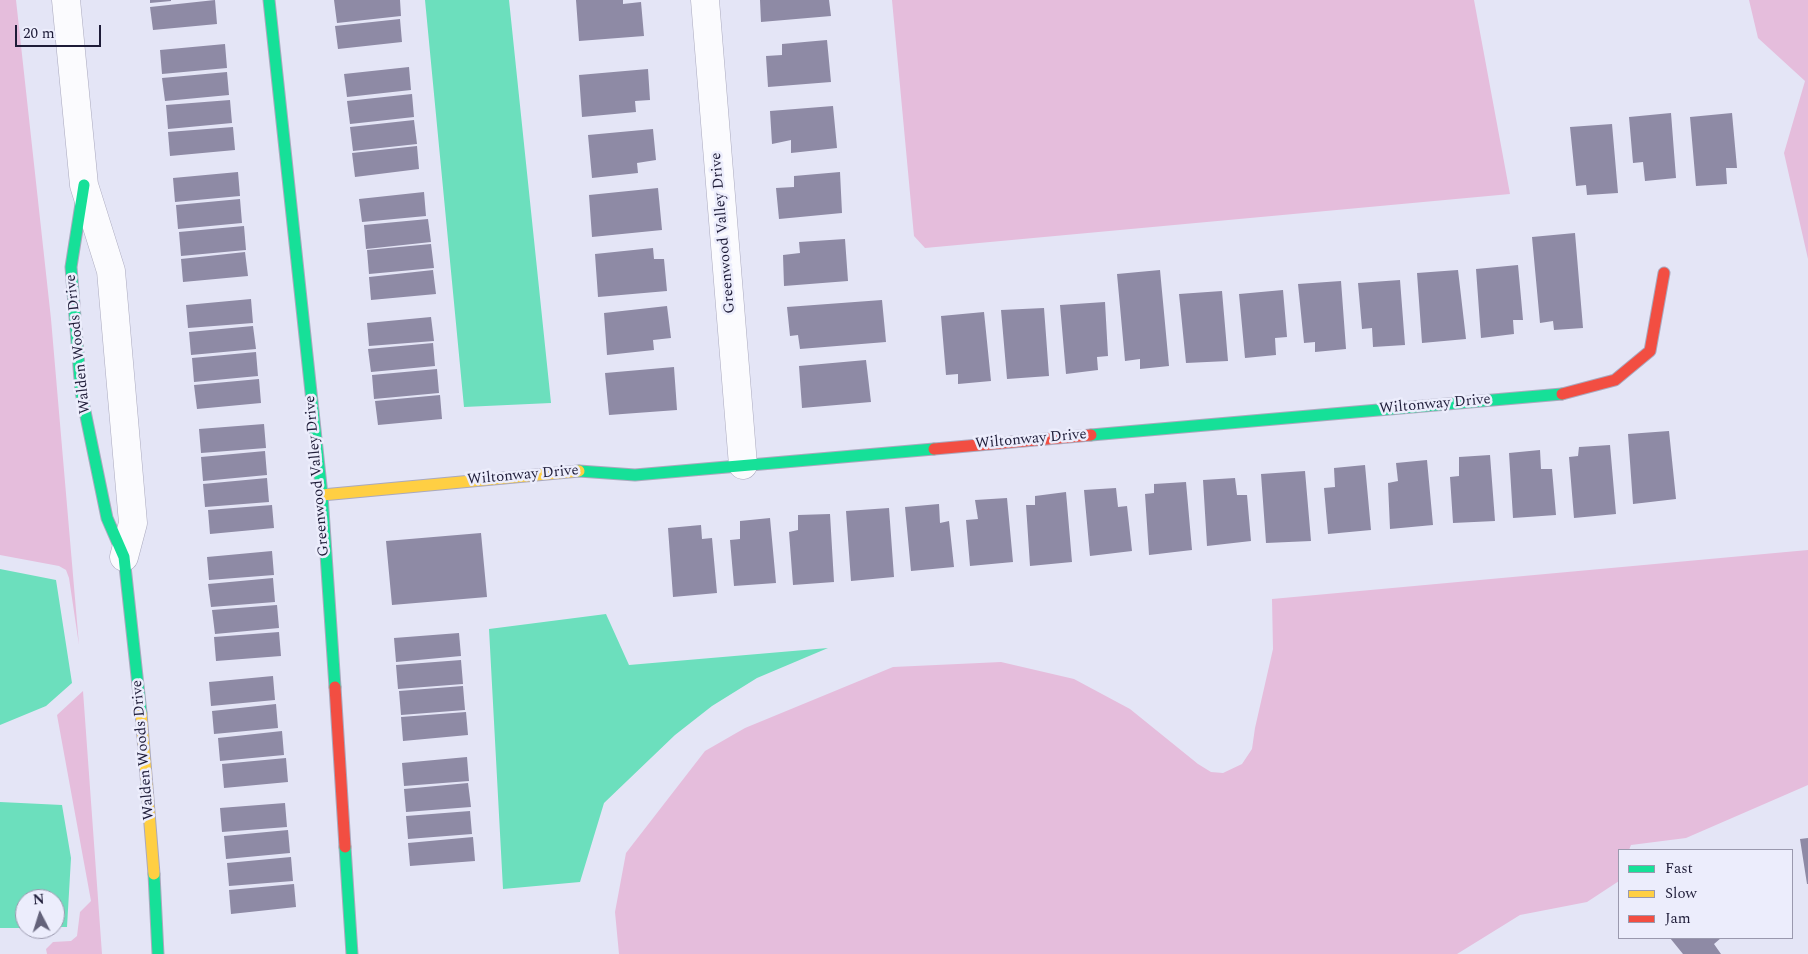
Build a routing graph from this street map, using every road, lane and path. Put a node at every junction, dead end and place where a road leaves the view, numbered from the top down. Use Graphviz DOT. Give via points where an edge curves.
graph roads {
  1 [pos="66,0"];
  2 [pos="269,0"];
  3 [pos="704,0"];
  4 [pos="84,185"];
  5 [pos="1664,273"];
  6 [pos="743,465"];
  7 [pos="322,495"];
  8 [pos="124,558"];
  9 [pos="160,950"];
  10 [pos="352,954"];
  1 -- 4 [label="street, Walden Woods Drive"];
  2 -- 7 [label="street, Greenwood Valley Drive"];
  3 -- 6 [label="street, Greenwood Valley Drive"];
  4 -- 8 [label="street, Walden Woods Drive" via="111,271 133,523"];
  4 -- 8 [label="street, Walden Woods Drive" via="72,267 81,392 107,518"];
  5 -- 6 [label="street, Wiltonway Drive" via="1650,351 1615,380 1571,393"];
  6 -- 7 [label="street, Wiltonway Drive" via="635,475 572,470"];
  7 -- 10 [label="street, Greenwood Valley Drive"];
  8 -- 9 [label="street, Walden Woods Drive" via="145,747"];
}
